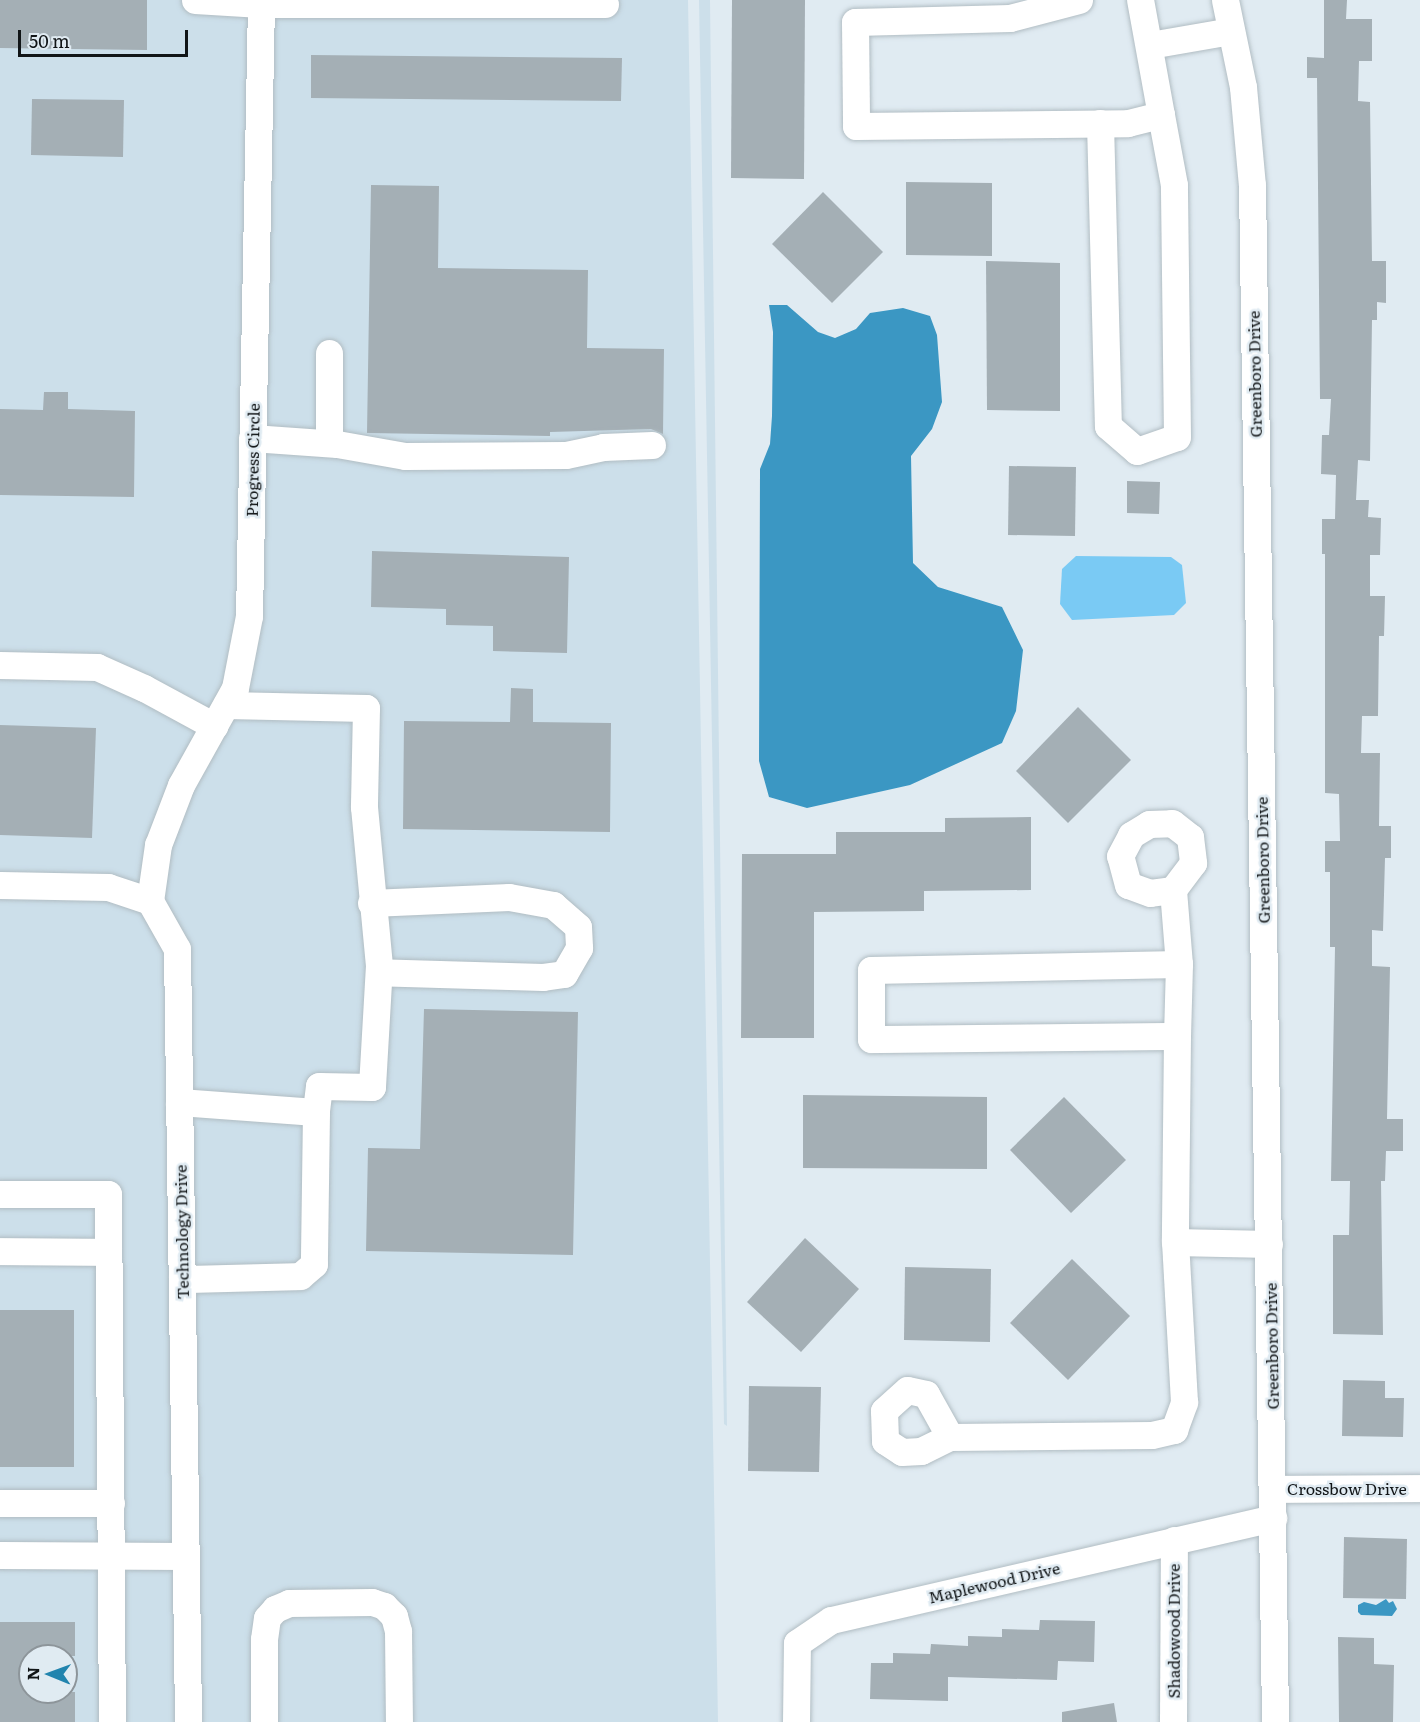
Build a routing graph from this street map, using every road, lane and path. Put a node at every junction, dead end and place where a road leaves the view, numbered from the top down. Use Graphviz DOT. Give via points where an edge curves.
graph roads {
  1 [pos="195,0"];
  2 [pos="1079,0"];
  3 [pos="1140,0"];
  4 [pos="1225,0"];
  5 [pos="261,2"];
  6 [pos="605,4"];
  7 [pos="1231,30"];
  8 [pos="1150,45"];
  9 [pos="1161,115"];
  10 [pos="1100,123"];
  11 [pos="329,353"];
  12 [pos="252,438"];
  13 [pos="329,443"];
  14 [pos="652,446"];
  15 [pos="0,665"];
  16 [pos="220,715"];
  17 [pos="0,885"];
  18 [pos="1173,890"];
  19 [pos="150,900"];
  20 [pos="371,903"];
  21 [pos="1179,964"];
  22 [pos="379,972"];
  23 [pos="1177,1036"];
  24 [pos="179,1102"];
  25 [pos="316,1112"];
  26 [pos="0,1194"];
  27 [pos="1175,1242"];
  28 [pos="1269,1244"];
  29 [pos="0,1251"];
  30 [pos="108,1252"];
  31 [pos="182,1279"];
  32 [pos="950,1437"];
  33 [pos="1420,1488"];
  34 [pos="1273,1489"];
  35 [pos="0,1503"];
  36 [pos="111,1503"];
  37 [pos="1273,1518"];
  38 [pos="1174,1540"];
  39 [pos="0,1555"];
  40 [pos="111,1556"];
  41 [pos="185,1556"];
  42 [pos="112,1722"];
  43 [pos="188,1722"];
  44 [pos="264,1722"];
  45 [pos="399,1722"];
  46 [pos="796,1722"];
  47 [pos="1173,1722"];
  48 [pos="1275,1722"];
  1 -- 5 [label="street"];
  2 -- 10 [label="street" via="1010,18 855,22 856,126"];
  3 -- 8 [label="street"];
  4 -- 7 [label="street, Greenboro Drive"];
  5 -- 6 [label="street"];
  5 -- 12 [label="street, Progress Circle"];
  7 -- 8 [label="street"];
  7 -- 28 [label="street, Greenboro Drive" via="1243,87 1252,186"];
  8 -- 9 [label="street"];
  9 -- 10 [label="street" via="1128,123"];
  9 -- 10 [label="street" via="1174,185 1177,437 1137,451 1108,426"];
  11 -- 13 [label="street"];
  12 -- 13 [label="street"];
  12 -- 16 [label="street, Progress Circle" via="249,616 235,688"];
  13 -- 14 [label="street" via="405,456 566,455 603,447"];
  15 -- 16 [label="street" via="97,667"];
  16 -- 19 [label="street, Progress Circle" via="181,785 158,845"];
  16 -- 20 [label="street" via="366,708 364,807"];
  17 -- 19 [label="street" via="108,886"];
  18 -- 21 [label="street"];
  19 -- 24 [label="street, Technology Drive" via="177,949"];
  20 -- 22 [label="street"];
  20 -- 22 [label="street" via="509,897 553,905 578,927 579,948 564,974 543,977"];
  21 -- 23 [label="street"];
  21 -- 23 [label="street" via="871,970 871,1039"];
  22 -- 25 [label="street" via="372,1087 319,1086"];
  23 -- 27 [label="street"];
  24 -- 25 [label="street"];
  24 -- 31 [label="street, Technology Drive"];
  25 -- 31 [label="street" via="314,1264 300,1276"];
  26 -- 30 [label="street" via="108,1194"];
  27 -- 28 [label="street"];
  27 -- 32 [label="street" via="1184,1402 1174,1430 1152,1435"];
  28 -- 34 [label="street, Greenboro Drive"];
  29 -- 30 [label="street"];
  30 -- 36 [label="street"];
  31 -- 41 [label="street, Technology Drive"];
  33 -- 34 [label="street, Crossbow Drive"];
  34 -- 37 [label="street, Greenboro Drive"];
  35 -- 36 [label="street"];
  36 -- 40 [label="street"];
  37 -- 38 [label="street, Maplewood Drive"];
  37 -- 48 [label="street, Greenboro Drive"];
  38 -- 46 [label="street, Maplewood Drive" via="831,1620 797,1643"];
  38 -- 47 [label="street, Shadowood Drive"];
  39 -- 40 [label="street"];
  40 -- 41 [label="street"];
  40 -- 42 [label="street"];
  41 -- 43 [label="street, Technology Drive"];
  44 -- 45 [label="street" via="264,1639 267,1618 275,1609 289,1603 372,1602 384,1606 394,1616 398,1631"];
}
